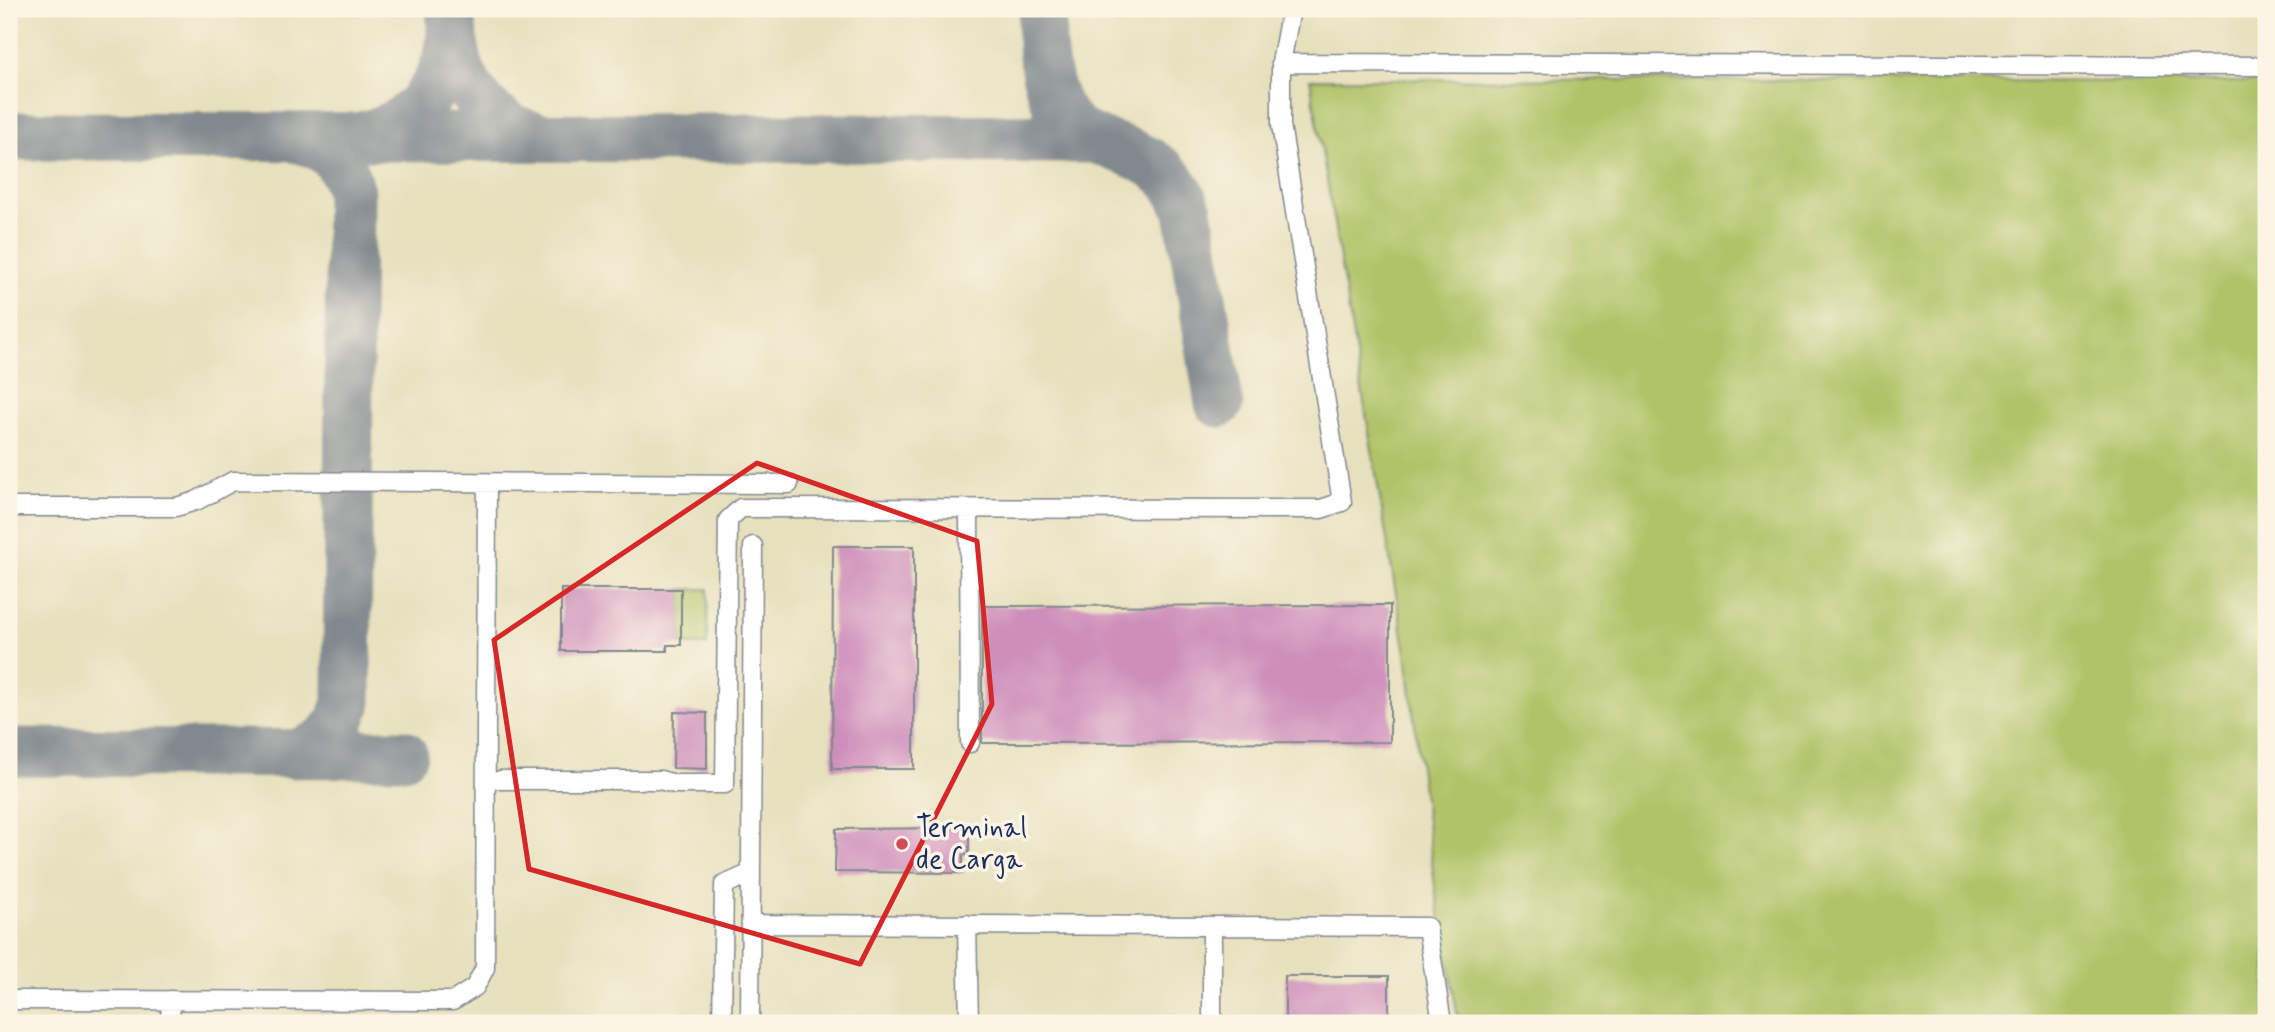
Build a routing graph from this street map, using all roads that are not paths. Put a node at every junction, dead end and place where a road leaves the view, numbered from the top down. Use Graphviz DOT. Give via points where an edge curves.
graph roads {
  1 [pos="1291,9"];
  2 [pos="1281,62"];
  3 [pos="2266,65"];
  4 [pos="487,483"];
  5 [pos="9,507"];
  6 [pos="775,508"];
  7 [pos="969,509"];
  8 [pos="753,546"];
  9 [pos="970,743"];
  10 [pos="500,780"];
  11 [pos="751,873"];
  12 [pos="751,924"];
  13 [pos="967,925"];
  14 [pos="1212,926"];
  15 [pos="9,1000"];
  16 [pos="170,1000"];
  17 [pos="170,1023"];
  18 [pos="722,1023"];
  19 [pos="750,1023"];
  20 [pos="969,1023"];
  21 [pos="1212,1023"];
  22 [pos="1442,1023"];
  1 -- 2 [label="street"];
  2 -- 3 [label="street"];
  2 -- 7 [label="street" via="1281,125 1342,502 1321,509"];
  4 -- 5 [label="street" via="233,481 176,508"];
  4 -- 6 [label="street" via="782,484"];
  4 -- 16 [label="street" via="485,968 475,987 453,1001"];
  6 -- 7 [label="street"];
  6 -- 10 [label="street" via="741,508 728,520 725,784"];
  7 -- 9 [label="street"];
  8 -- 11 [label="street"];
  11 -- 12 [label="street"];
  11 -- 18 [label="street" via="724,885"];
  12 -- 13 [label="street"];
  12 -- 19 [label="street"];
  13 -- 14 [label="street"];
  13 -- 20 [label="street"];
  14 -- 21 [label="street"];
  14 -- 22 [label="street" via="1427,926"];
  15 -- 16 [label="street"];
  16 -- 17 [label="street"];
}
